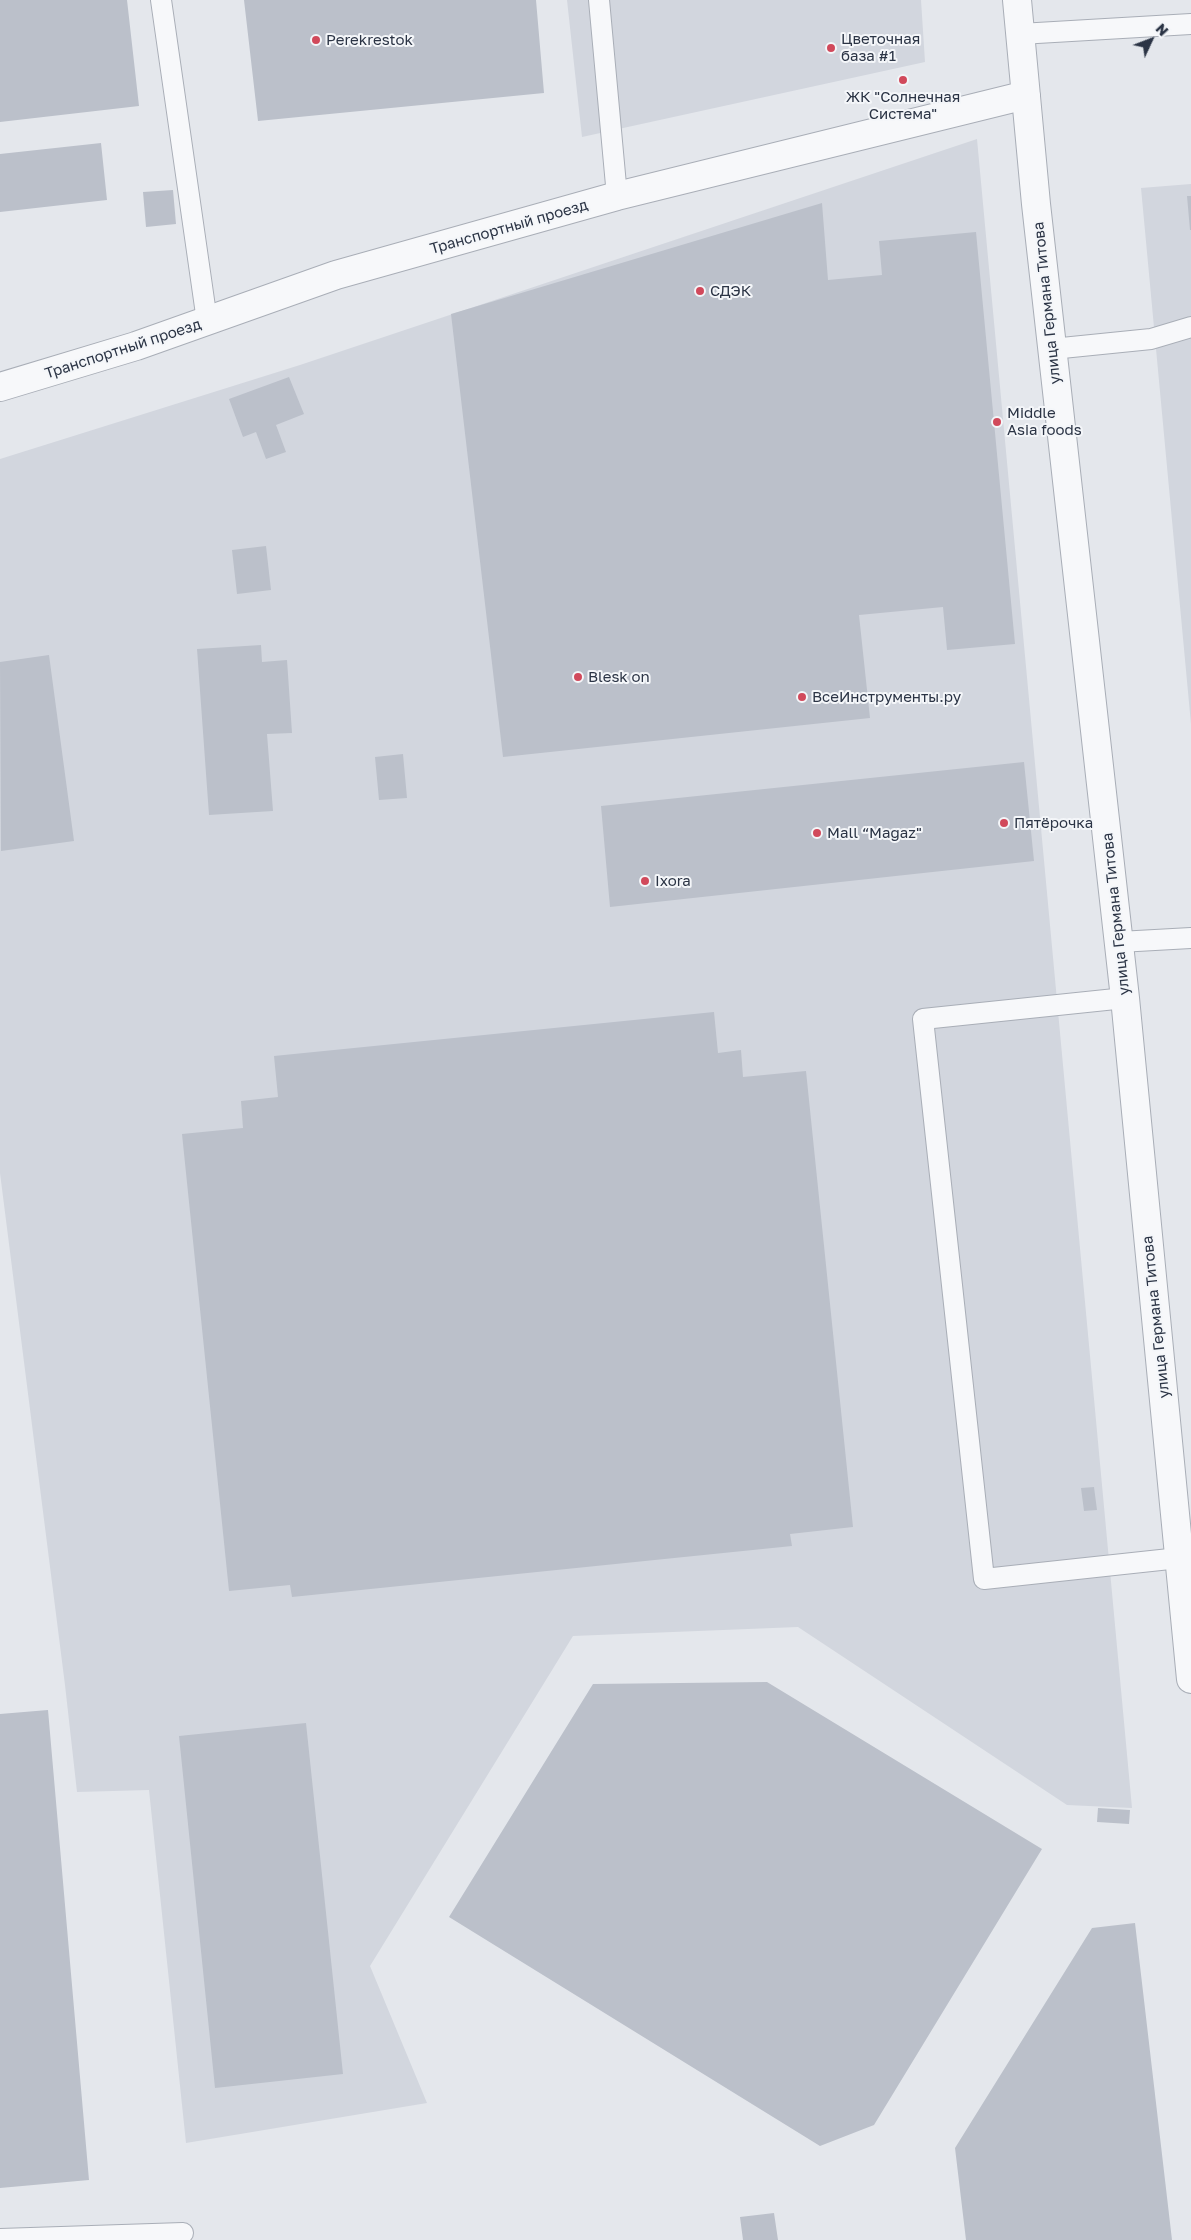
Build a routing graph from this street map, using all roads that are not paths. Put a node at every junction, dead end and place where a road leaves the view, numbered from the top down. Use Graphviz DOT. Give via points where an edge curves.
graph roads {
  1 [pos="161,0"];
  2 [pos="599,0"];
  3 [pos="1017,0"];
  4 [pos="1191,24"];
  5 [pos="1020,34"];
  6 [pos="1026,95"];
  7 [pos="617,196"];
  8 [pos="207,321"];
  9 [pos="1191,327"];
  10 [pos="1052,349"];
  11 [pos="0,387"];
  12 [pos="1191,938"];
  13 [pos="1119,942"];
  14 [pos="1125,998"];
  15 [pos="1179,1558"];
  16 [pos="1191,1679"];
  17 [pos="183,2233"];
  18 [pos="0,2239"];
  1 -- 8 [label="lane"];
  2 -- 7 [label="lane"];
  3 -- 5 [label="street, улица Германа Титова"];
  4 -- 5 [label="lane"];
  5 -- 6 [label="street, улица Германа Титова"];
  6 -- 7 [label="street, Транспортный проезд"];
  6 -- 10 [label="street, улица Германа Титова"];
  7 -- 8 [label="street, Транспортный проезд" via="336,275"];
  8 -- 11 [label="street, Транспортный проезд"];
  9 -- 10 [label="lane" via="1151,339"];
  10 -- 13 [label="street, улица Германа Титова"];
  12 -- 13 [label="lane"];
  13 -- 14 [label="street, улица Германа Титова"];
  14 -- 15 [label="street, улица Германа Титова"];
  14 -- 15 [label="lane" via="923,1019 984,1578"];
  15 -- 16 [label="street, улица Германа Титова"];
  17 -- 18 [label="lane"];
}
